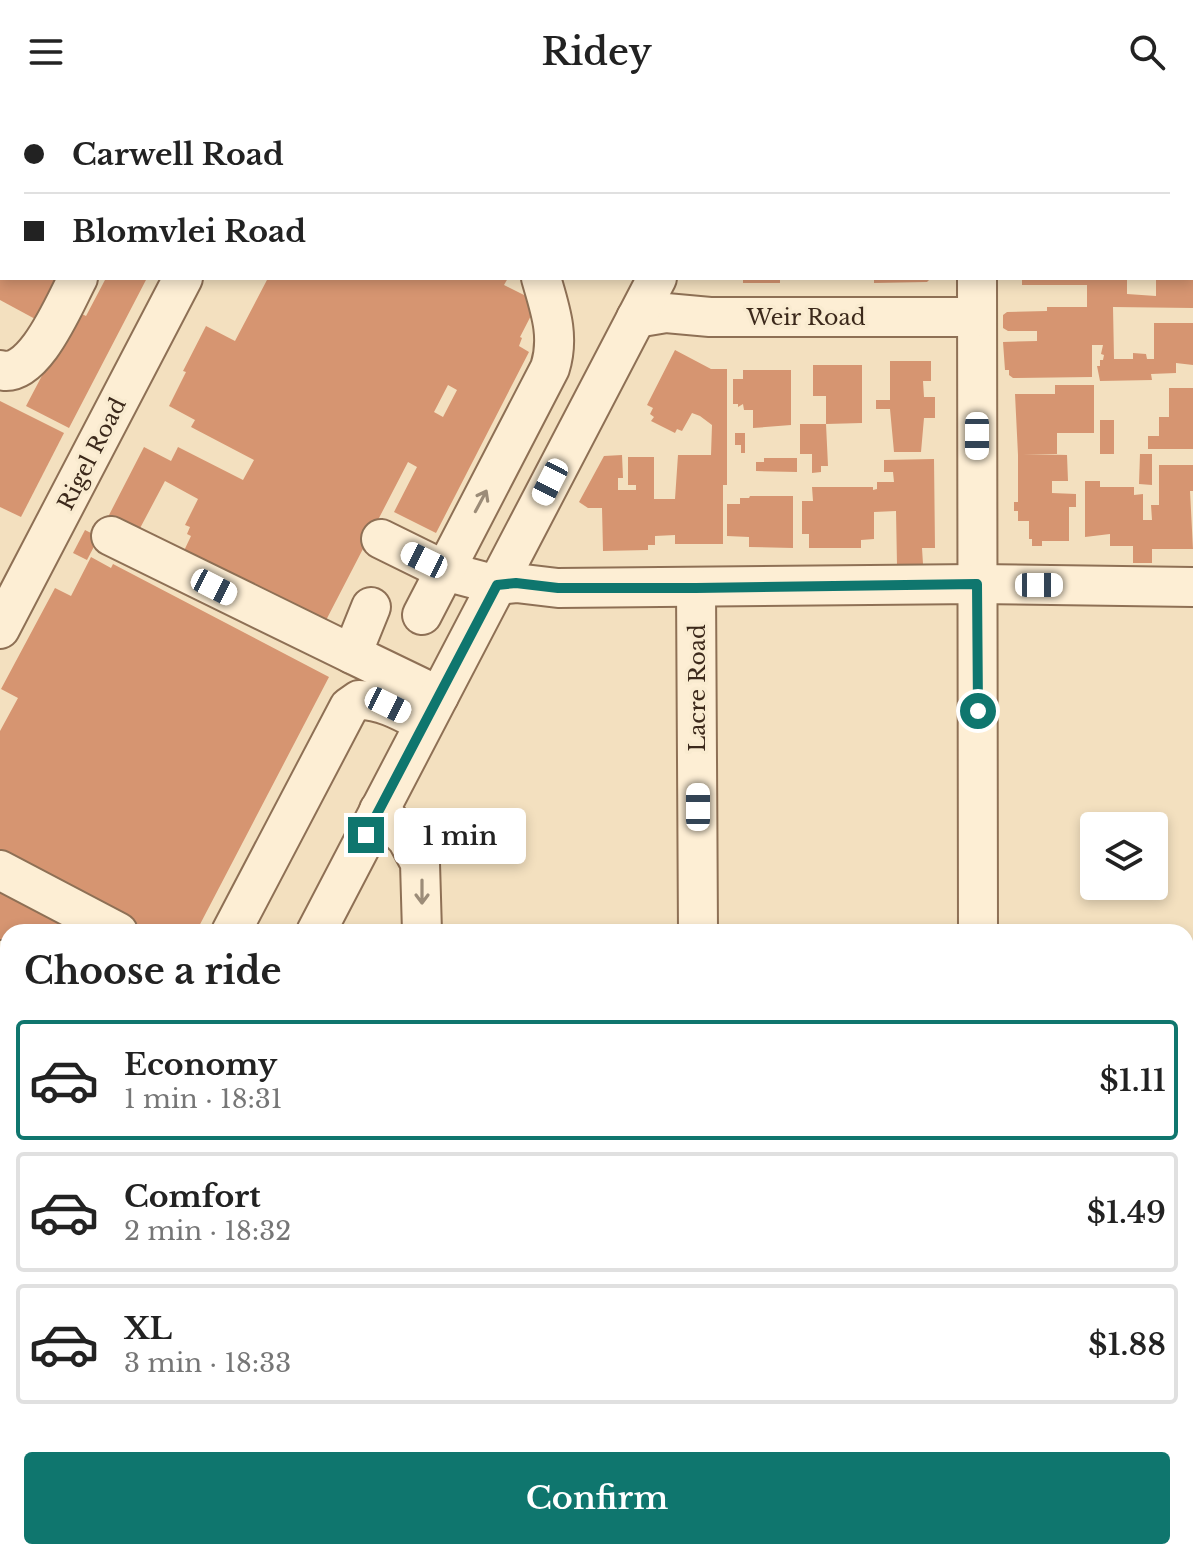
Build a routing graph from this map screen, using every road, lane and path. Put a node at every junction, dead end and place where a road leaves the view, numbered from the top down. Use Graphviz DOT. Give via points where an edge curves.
graph roads {
  1 [pos="77,280"];
  2 [pos="182,280"];
  3 [pos="542,280"];
  4 [pos="655,280"];
  5 [pos="977,280"];
  6 [pos="977,317"];
  7 [pos="636,318"];
  8 [pos="0,370"];
  9 [pos="111,536"];
  10 [pos="381,539"];
  11 [pos="445,570"];
  12 [pos="977,584"];
  13 [pos="497,585"];
  14 [pos="1193,587"];
  15 [pos="696,588"];
  16 [pos="371,607"];
  17 [pos="422,615"];
  18 [pos="0,629"];
  19 [pos="352,654"];
  20 [pos="431,710"];
  21 [pos="379,810"];
  22 [pos="0,870"];
  23 [pos="103,924"];
  24 [pos="235,924"];
  25 [pos="320,924"];
  26 [pos="422,924"];
  27 [pos="698,924"];
  28 [pos="978,924"];
  1 -- 8 [label="street" via="24,366"];
  2 -- 18 [label="street, Rigel Road"];
  11 -- 3 [label="street, one-way" via="550,368 555,336"];
  4 -- 7 [label="street"];
  5 -- 6 [label="street"];
  6 -- 7 [label="street, Weir Road" via="666,313"];
  6 -- 12 [label="street"];
  7 -- 13 [label="street"];
  9 -- 19 [label="street"];
  10 -- 11 [label="street"];
  11 -- 13 [label="street"];
  11 -- 17 [label="street"];
  12 -- 14 [label="street"];
  12 -- 15 [label="street"];
  12 -- 28 [label="street"];
  13 -- 15 [label="street"];
  13 -- 20 [label="street"];
  15 -- 27 [label="street, Lacre Road"];
  16 -- 19 [label="street"];
  19 -- 20 [label="street"];
  20 -- 21 [label="street"];
  20 -- 24 [label="street" via="359,700 349,707"];
  21 -- 25 [label="street"];
  21 -- 26 [label="street, one-way" via="407,839 420,863"];
  22 -- 23 [label="street"];
}
